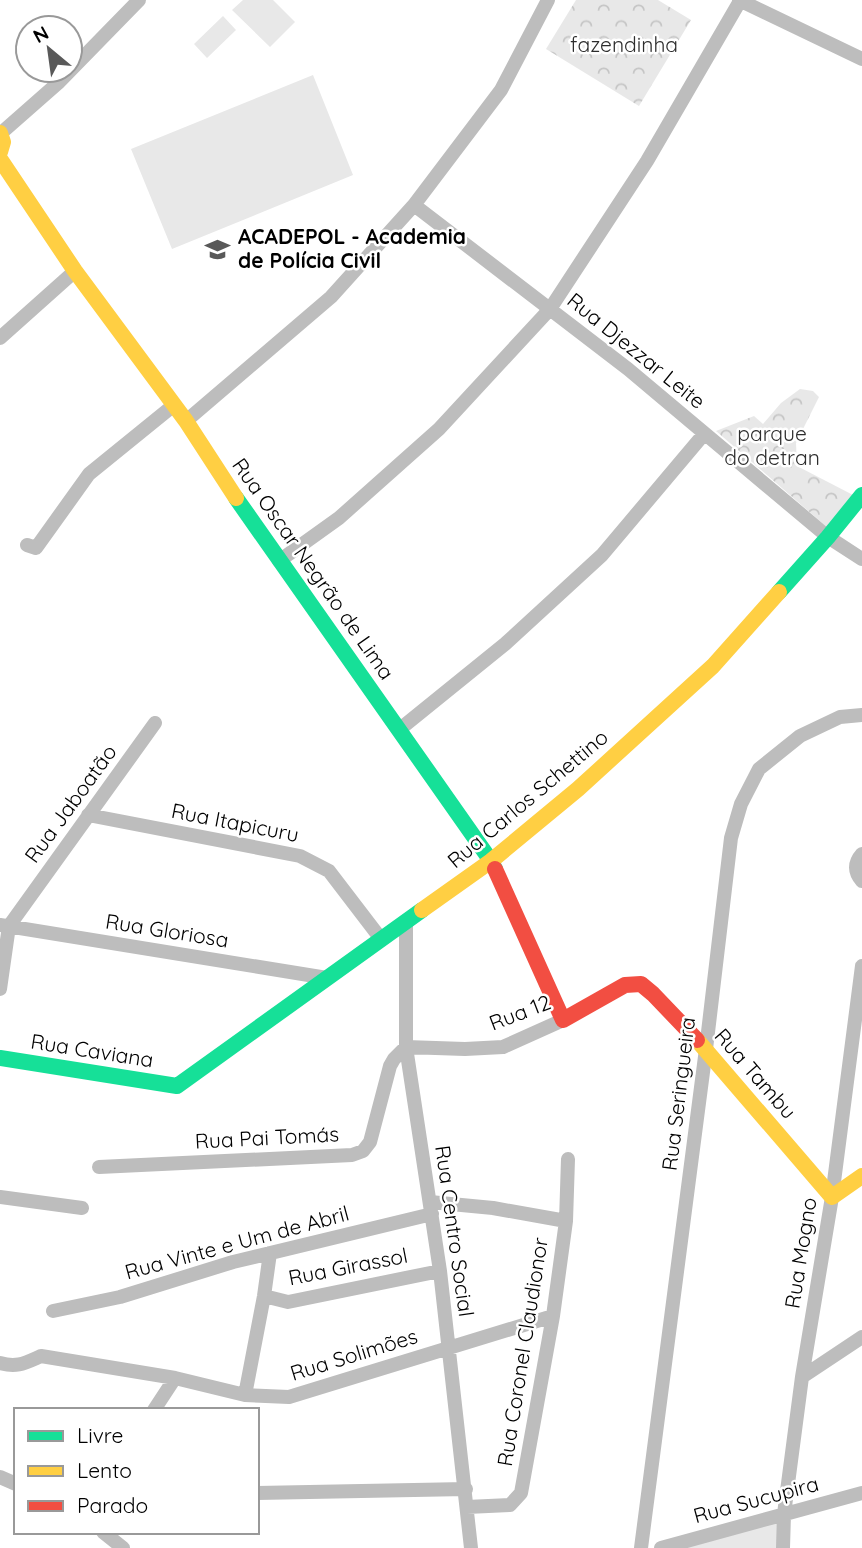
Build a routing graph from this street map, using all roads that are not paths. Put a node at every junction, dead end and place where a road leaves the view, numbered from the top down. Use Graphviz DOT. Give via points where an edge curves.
graph roads {
  1 [pos="139,0"];
  2 [pos="548,0"];
  3 [pos="739,0"];
  4 [pos="862,59"];
  5 [pos="0,133"];
  6 [pos="0,152"];
  7 [pos="0,159"];
  8 [pos="415,205"];
  9 [pos="75,271"];
  10 [pos="550,309"];
  11 [pos="0,338"];
  12 [pos="174,405"];
  13 [pos="186,421"];
  14 [pos="704,433"];
  15 [pos="862,495"];
  16 [pos="828,537"];
  17 [pos="27,545"];
  18 [pos="862,558"];
  19 [pos="279,561"];
  20 [pos="862,715"];
  21 [pos="155,723"];
  22 [pos="400,729"];
  23 [pos="88,816"];
  24 [pos="862,854"];
  25 [pos="491,861"];
  26 [pos="862,881"];
  27 [pos="406,921"];
  28 [pos="5,926"];
  29 [pos="381,939"];
  30 [pos="862,966"];
  31 [pos="327,978"];
  32 [pos="641,984"];
  33 [pos="0,989"];
  34 [pos="563,1020"];
  35 [pos="406,1047"];
  36 [pos="706,1049"];
  37 [pos="0,1058"];
  38 [pos="177,1086"];
  39 [pos="568,1159"];
  40 [pos="99,1167"];
  41 [pos="862,1176"];
  42 [pos="0,1197"];
  43 [pos="832,1197"];
  44 [pos="82,1208"];
  45 [pos="431,1208"];
  46 [pos="566,1220"];
  47 [pos="270,1253"];
  48 [pos="440,1271"];
  49 [pos="264,1296"];
  50 [pos="53,1311"];
  51 [pos="553,1315"];
  52 [pos="862,1337"];
  53 [pos="450,1348"];
  54 [pos="0,1363"];
  55 [pos="802,1377"];
  56 [pos="175,1378"];
  57 [pos="245,1395"];
  58 [pos="155,1408"];
  59 [pos="466,1489"];
  60 [pos="259,1493"];
  61 [pos="862,1493"];
  62 [pos="467,1507"];
  63 [pos="784,1514"];
  64 [pos="106,1534"];
  65 [pos="123,1548"];
  66 [pos="471,1548"];
  67 [pos="641,1548"];
  68 [pos="661,1548"];
  69 [pos="783,1548"];
  1 -- 5 [label="street" via="58,83"];
  2 -- 8 [label="street" via="501,90"];
  3 -- 4 [label="street"];
  3 -- 10 [label="street" via="647,161"];
  5 -- 6 [label="street"];
  7 -- 9 [label="street, Rua Oscar Negrão de Lima"];
  8 -- 10 [label="street, Rua Djezzar Leite"];
  8 -- 13 [label="street" via="331,298"];
  9 -- 11 [label="street"];
  9 -- 12 [label="street, Rua Oscar Negrão de Lima"];
  10 -- 14 [label="street, Rua Djezzar Leite"];
  10 -- 19 [label="street" via="439,429 339,518"];
  12 -- 13 [label="street, Rua Oscar Negrão de Lima"];
  12 -- 17 [label="street" via="89,474 36,548"];
  13 -- 19 [label="street, Rua Oscar Negrão de Lima"];
  14 -- 16 [label="street, Rua Djezzar Leite"];
  14 -- 22 [label="street" via="602,555 505,644"];
  15 -- 16 [label="street, Rua Carlos Schettino"];
  16 -- 18 [label="street, Rua Djezzar Leite"];
  16 -- 25 [label="street, Rua Carlos Schettino" via="713,666"];
  19 -- 22 [label="street, Rua Oscar Negrão de Lima"];
  20 -- 36 [label="street, Rua Seringueira" via="840,717 800,736 759,769 741,804 731,838"];
  21 -- 23 [label="street, Rua Jaboatão"];
  22 -- 25 [label="street, Rua Oscar Negrão de Lima"];
  23 -- 28 [label="street, Rua Jaboatão"];
  23 -- 29 [label="street, Rua Itapicuru" via="300,856 329,871"];
  24 -- 26 [label="street" via="856,865"];
  25 -- 27 [label="street, Rua Carlos Schettino"];
  25 -- 34 [label="street, Rua Oscar Negrão de Lima"];
  27 -- 29 [label="street, Rua Carlos Schettino"];
  27 -- 35 [label="street, Rua Centro Social"];
  28 -- 31 [label="street, Rua Gloriosa"];
  28 -- 33 [label="street, Rua Jaboatão"];
  29 -- 31 [label="street, Rua Carlos Schettino"];
  30 -- 43 [label="street, Rua Mogno"];
  31 -- 38 [label="street, Rua Carlos Schettino"];
  32 -- 34 [label="street, Rua 12" via="625,985"];
  32 -- 36 [label="street, Rua Tambu"];
  34 -- 35 [label="street, Rua 12" via="503,1047"];
  35 -- 40 [label="street, Rua Pai Tomás" via="390,1066 370,1143 352,1156"];
  35 -- 45 [label="street, Rua Centro Social"];
  36 -- 43 [label="street, Rua Tambu"];
  36 -- 67 [label="street, Rua Seringueira"];
  37 -- 38 [label="street, Rua Caviana"];
  39 -- 46 [label="street, Rua Coronel Claudionor"];
  41 -- 43 [label="street"];
  42 -- 44 [label="street"];
  43 -- 55 [label="street, Rua Mogno"];
  45 -- 46 [label="street, Rua Vinte e Um de Abril" via="493,1208"];
  45 -- 47 [label="street, Rua Vinte e Um de Abril"];
  45 -- 48 [label="street, Rua Centro Social"];
  46 -- 51 [label="street, Rua Coronel Claudionor"];
  47 -- 49 [label="street"];
  47 -- 50 [label="street, Rua Vinte e Um de Abril" via="120,1297"];
  48 -- 49 [label="street, Rua Girassol" via="288,1302"];
  48 -- 53 [label="street, Rua Centro Social"];
  49 -- 57 [label="street"];
  51 -- 53 [label="street, Rua Solimões"];
  51 -- 62 [label="street, Rua Coronel Claudionor" via="521,1493 510,1505"];
  52 -- 55 [label="street"];
  53 -- 57 [label="street, Rua Solimões" via="289,1397"];
  53 -- 59 [label="street, Rua Centro Social"];
  54 -- 56 [label="street, Rua Solimões" via="21,1365 41,1356"];
  55 -- 63 [label="street, Rua Mogno"];
  56 -- 57 [label="street, Rua Solimões"];
  56 -- 58 [label="street"];
  59 -- 60 [label="street"];
  59 -- 62 [label="street, Rua Centro Social"];
  61 -- 63 [label="street, Rua Sucupira"];
  62 -- 66 [label="street, Rua Centro Social"];
  63 -- 68 [label="street, Rua Sucupira"];
  63 -- 69 [label="street, Rua Mogno"];
  64 -- 65 [label="street"];
}
